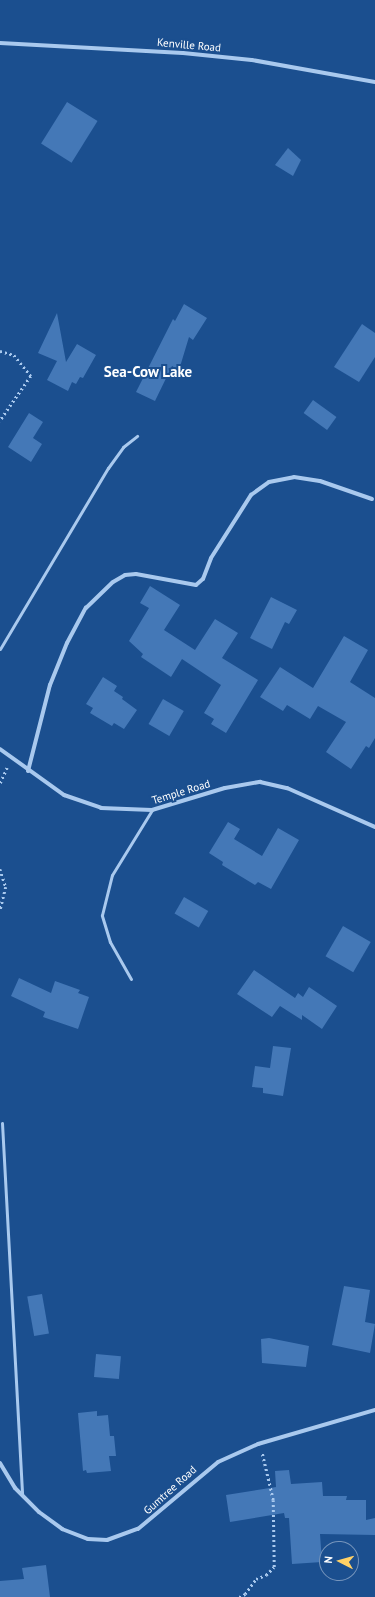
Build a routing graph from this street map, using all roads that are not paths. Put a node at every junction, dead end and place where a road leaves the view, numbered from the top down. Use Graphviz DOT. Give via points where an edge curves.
graph roads {
  1 [pos="0,43"];
  2 [pos="375,82"];
  3 [pos="137,436"];
  4 [pos="372,499"];
  5 [pos="0,649"];
  6 [pos="0,749"];
  7 [pos="28,771"];
  8 [pos="152,810"];
  9 [pos="375,827"];
  10 [pos="131,979"];
  11 [pos="2,1123"];
  12 [pos="375,1410"];
  13 [pos="0,1464"];
  14 [pos="22,1495"];
  1 -- 2 [label="street, Kenville Road" via="176,52 252,60"];
  3 -- 5 [label="lane" via="123,448 100,480"];
  4 -- 7 [label="street" via="320,481 294,477 269,482 250,495 211,558 202,579 196,585 136,574 125,575 113,582 86,608 67,643 50,685"];
  6 -- 7 [label="street, Temple Road"];
  7 -- 8 [label="street, Temple Road" via="64,795 101,808"];
  8 -- 9 [label="street, Temple Road" via="225,788 260,782 287,788"];
  8 -- 10 [label="lane" via="112,875 102,915 110,942"];
  11 -- 14 [label="lane"];
  12 -- 14 [label="street, Gumtree Road" via="258,1444 218,1462 138,1529 107,1540 88,1540 62,1529"];
  13 -- 14 [label="street, Gumtree Road"];
}
